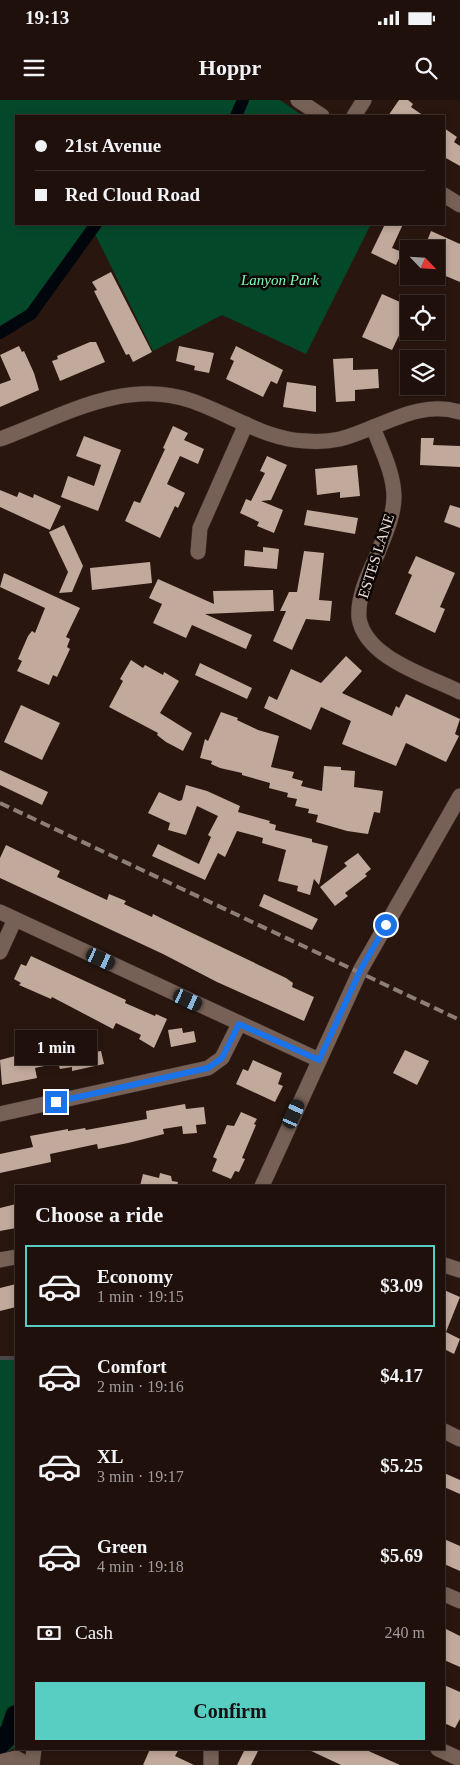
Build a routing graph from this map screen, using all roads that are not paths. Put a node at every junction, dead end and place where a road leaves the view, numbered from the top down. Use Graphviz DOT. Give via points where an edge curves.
graph roads {
  1 [pos="298,100"];
  2 [pos="364,100"];
  3 [pos="320,115"];
  4 [pos="355,115"];
  5 [pos="445,195"];
  6 [pos="460,205"];
  7 [pos="460,412"];
  8 [pos="246,424"];
  9 [pos="372,427"];
  10 [pos="0,439"];
  11 [pos="198,552"];
  12 [pos="460,692"];
  13 [pos="460,796"];
  14 [pos="0,912"];
  15 [pos="15,919"];
  16 [pos="0,952"];
  17 [pos="239,1024"];
  18 [pos="319,1060"];
  19 [pos="0,1114"];
  20 [pos="262,1185"];
  21 [pos="15,1256"];
  22 [pos="0,1260"];
  23 [pos="445,1265"];
  24 [pos="460,1270"];
  25 [pos="445,1431"];
  26 [pos="460,1438"];
  27 [pos="445,1594"];
  28 [pos="460,1601"];
  29 [pos="18,1750"];
  30 [pos="34,1750"];
  31 [pos="211,1750"];
  32 [pos="440,1750"];
  33 [pos="460,1758"];
  34 [pos="2,1761"];
  35 [pos="30,1765"];
  36 [pos="210,1765"];
  1 -- 3 [label="street"];
  2 -- 4 [label="street"];
  5 -- 6 [label="street"];
  7 -- 9 [label="street" via="429,410 402,414"];
  8 -- 9 [label="street" via="277,437 305,442 341,439"];
  8 -- 10 [label="street" via="191,400 158,394 124,395 100,400"];
  8 -- 11 [label="street" via="200,528"];
  9 -- 12 [label="street, ESTES LANE" via="390,474 394,497 390,520 361,598 359,617 364,634 388,657"];
  13 -- 18 [label="street" via="356,980"];
  14 -- 15 [label="street"];
  15 -- 16 [label="street"];
  15 -- 17 [label="street"];
  17 -- 18 [label="street"];
  17 -- 19 [label="street" via="222,1058 208,1068"];
  18 -- 20 [label="street"];
  21 -- 22 [label="street"];
  23 -- 24 [label="street"];
  25 -- 26 [label="street"];
  27 -- 28 [label="street"];
  29 -- 34 [label="street"];
  30 -- 35 [label="street"];
  31 -- 36 [label="street"];
  32 -- 33 [label="street"];
  34 -- 35 [label="street" via="16,1758"];
}
